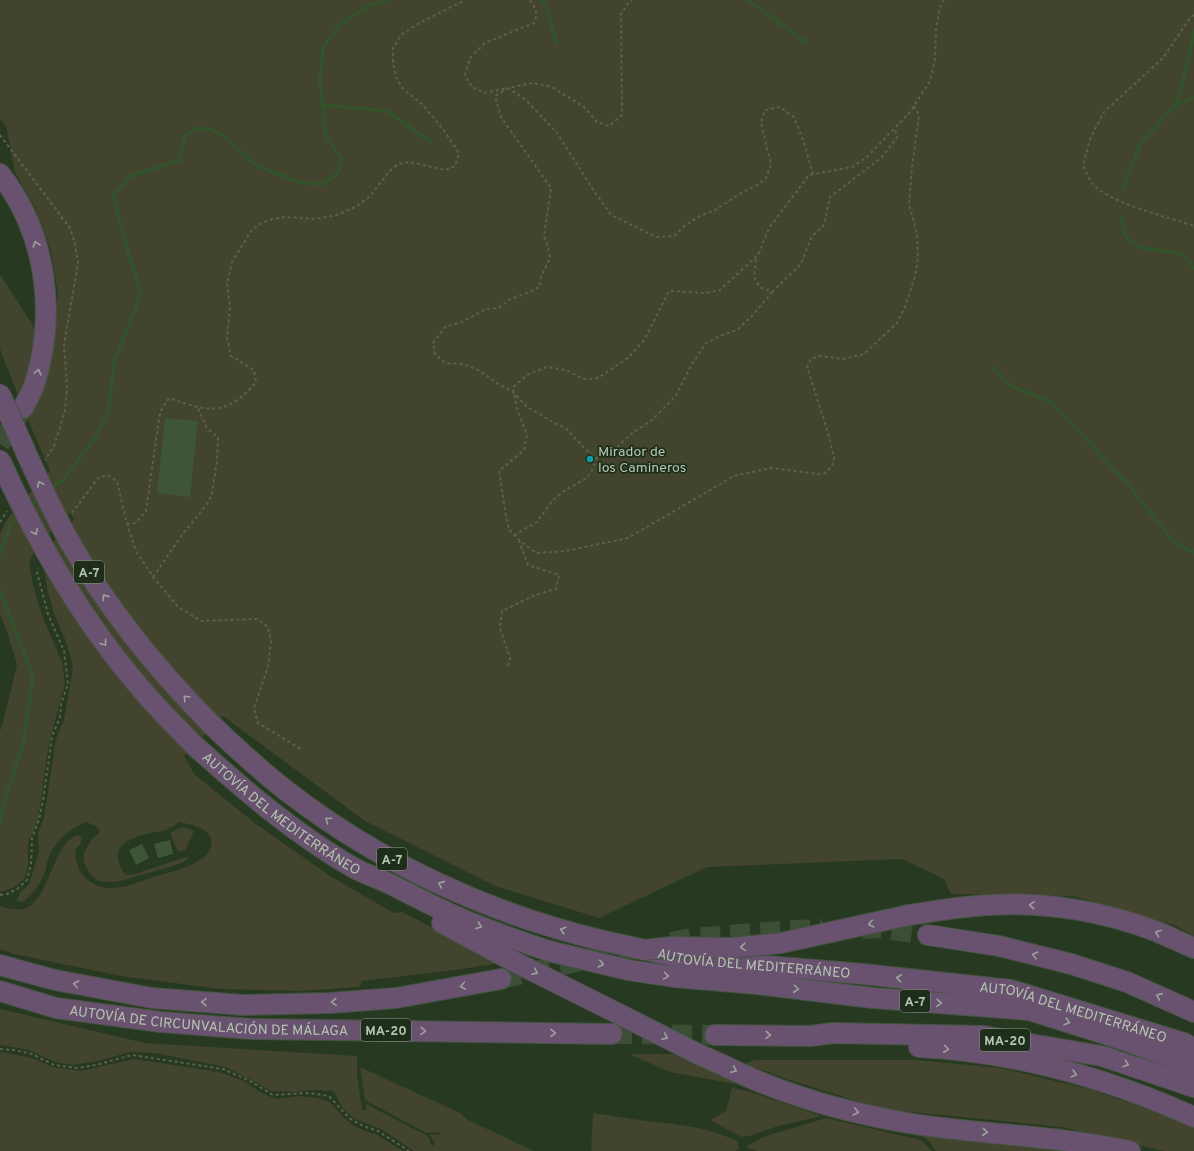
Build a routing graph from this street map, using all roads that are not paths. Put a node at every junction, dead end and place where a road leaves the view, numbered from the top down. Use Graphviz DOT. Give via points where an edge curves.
graph roads {
  1 [pos="0,174"];
  2 [pos="0,394"];
  3 [pos="23,408"];
  4 [pos="0,460"];
  5 [pos="354,869"];
  6 [pos="928,935"];
  7 [pos="1194,948"];
  8 [pos="645,950"];
  9 [pos="0,965"];
  10 [pos="501,979"];
  11 [pos="0,991"];
  12 [pos="1194,1012"];
  13 [pos="612,1034"];
  14 [pos="715,1034"];
  15 [pos="810,1036"];
  16 [pos="1194,1048"];
  17 [pos="1194,1067"];
  18 [pos="1194,1087"];
  19 [pos="1194,1117"];
  20 [pos="1130,1151"];
  3 -- 1 [label="highway, one-way" via="33,387 40,361 46,328 46,294 33,233"];
  8 -- 2 [label="highway, AUTOVÍA DEL MEDITERRÁNEO / A-7, one-way, bridge" via="522,918 435,882 335,825 288,792 250,760 185,698 127,629 99,589 42,489"];
  4 -- 5 [label="highway, AUTOVÍA DEL MEDITERRÁNEO / A-7, one-way, bridge" via="46,553 76,603 136,684 221,770 267,808"];
  5 -- 17 [label="highway, AUTOVÍA DEL MEDITERRÁNEO / A-7, one-way, bridge" via="468,922 520,942 628,970 674,978 757,984 873,998 1029,1010 1124,1040"];
  5 -- 20 [label="highway, one-way, bridge" via="376,888 511,960 754,1080 828,1105 903,1122"];
  12 -- 6 [label="highway, one-way" via="1127,982 1071,964 999,946"];
  7 -- 8 [label="highway, one-way, bridge" via="1157,932 1085,912 1058,907 992,904 908,916 781,943 732,948 672,947"];
  16 -- 8 [label="highway, AUTOVÍA DEL MEDITERRÁNEO / A-7, one-way" via="1011,990 684,959"];
  10 -- 9 [label="highway, AUTOVÍA DE CIRCUNVALACIÓN DE MÁLAGA / MA-20, one-way" via="396,998 243,1005 152,998 55,980"];
  11 -- 13 [label="highway, AUTOVÍA DE CIRCUNVALACIÓN DE MÁLAGA / MA-20, one-way" via="56,1008 161,1022 251,1029"];
  14 -- 15 [label="highway, MA-20, one-way"];
  15 -- 18 [label="highway, MA-20, one-way" via="833,1032 983,1036 1102,1056"];
  15 -- 19 [label="highway, one-way" via="834,1042 943,1048 1016,1060 1092,1078 1160,1101"];
}
